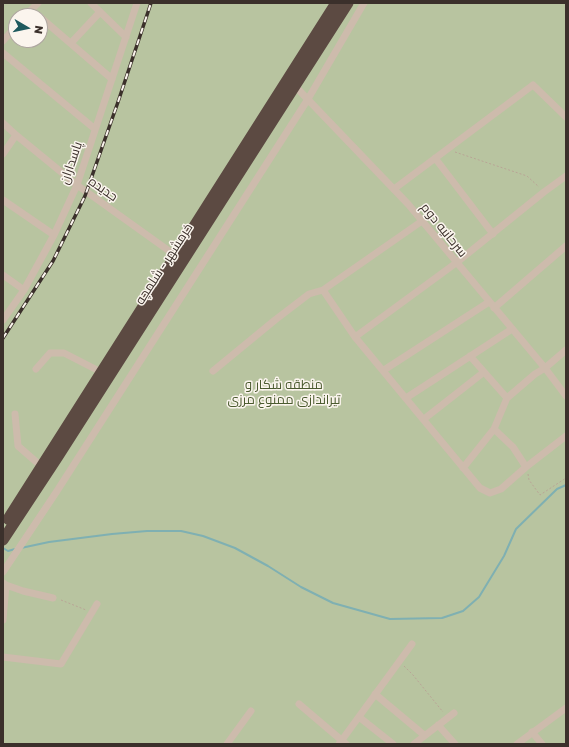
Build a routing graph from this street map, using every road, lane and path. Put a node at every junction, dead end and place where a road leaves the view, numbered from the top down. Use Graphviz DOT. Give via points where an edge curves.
graph roads {
  1 [pos="91,3"];
  2 [pos="137,3"];
  3 [pos="336,3"];
  4 [pos="348,3"];
  5 [pos="364,3"];
  6 [pos="100,12"];
  7 [pos="48,24"];
  8 [pos="126,37"];
  9 [pos="71,43"];
  10 [pos="3,52"];
  11 [pos="112,79"];
  12 [pos="295,86"];
  13 [pos="308,99"];
  14 [pos="566,117"];
  15 [pos="3,123"];
  16 [pos="95,129"];
  17 [pos="16,135"];
  18 [pos="448,149"];
  19 [pos="3,154"];
  20 [pos="435,158"];
  21 [pos="566,176"];
  22 [pos="77,185"];
  23 [pos="394,189"];
  24 [pos="544,192"];
  25 [pos="3,200"];
  26 [pos="422,221"];
  27 [pos="492,234"];
  28 [pos="54,236"];
  29 [pos="566,246"];
  30 [pos="179,258"];
  31 [pos="456,263"];
  32 [pos="3,275"];
  33 [pos="24,290"];
  34 [pos="323,290"];
  35 [pos="489,302"];
  36 [pos="494,308"];
  37 [pos="3,320"];
  38 [pos="512,329"];
  39 [pos="355,337"];
  40 [pos="566,350"];
  41 [pos="470,356"];
  42 [pos="545,368"];
  43 [pos="36,369"];
  44 [pos="384,370"];
  45 [pos="213,371"];
  46 [pos="101,372"];
  47 [pos="484,372"];
  48 [pos="566,396"];
  49 [pos="406,398"];
  50 [pos="507,398"];
  51 [pos="14,414"];
  52 [pos="424,419"];
  53 [pos="494,429"];
  54 [pos="566,436"];
  55 [pos="41,466"];
  56 [pos="526,467"];
  57 [pos="463,468"];
  58 [pos="566,478"];
  59 [pos="3,527"];
  60 [pos="3,540"];
  61 [pos="3,572"];
  62 [pos="4,584"];
  63 [pos="53,598"];
  64 [pos="97,604"];
  65 [pos="92,613"];
  66 [pos="3,620"];
  67 [pos="412,644"];
  68 [pos="3,657"];
  69 [pos="399,662"];
  70 [pos="375,694"];
  71 [pos="299,704"];
  72 [pos="566,708"];
  73 [pos="251,711"];
  74 [pos="454,713"];
  75 [pos="358,717"];
  76 [pos="447,718"];
  77 [pos="438,725"];
  78 [pos="532,732"];
  79 [pos="424,735"];
  80 [pos="342,743"];
  81 [pos="416,743"];
  82 [pos="227,744"];
  83 [pos="393,744"];
  84 [pos="455,744"];
  85 [pos="517,744"];
  86 [pos="542,744"];
  1 -- 6 [label="street"];
  2 -- 8 [label="street, پاسداران"];
  3 -- 30 [label="highway, خرمشهر - شلمچه"];
  4 -- 12 [label="highway, خرمشهر - شلمچه"];
  5 -- 13 [label="street"];
  6 -- 8 [label="street"];
  6 -- 9 [label="street"];
  7 -- 9 [label="street"];
  8 -- 11 [label="street, پاسداران"];
  9 -- 11 [label="street"];
  10 -- 16 [label="street"];
  11 -- 16 [label="street, پاسداران"];
  12 -- 13 [label="street, سرحانیه دوم"];
  12 -- 30 [label="highway, خرمشهر - شلمچه"];
  13 -- 23 [label="street, سرحانیه دوم"];
  13 -- 61 [label="street"];
  14 -- 18 [label="street" via="533,85"];
  15 -- 17 [label="street, جدیده"];
  16 -- 22 [label="street, پاسداران"];
  17 -- 19 [label="street"];
  17 -- 22 [label="street, جدیده"];
  18 -- 20 [label="street"];
  18 -- 24 [label="path" via="527,176"];
  20 -- 23 [label="street"];
  20 -- 27 [label="street"];
  21 -- 24 [label="street"];
  22 -- 28 [label="street, پاسداران"];
  22 -- 30 [label="street, جدیده"];
  23 -- 26 [label="street, سرحانیه دوم"];
  24 -- 27 [label="street"];
  25 -- 28 [label="street"];
  26 -- 31 [label="street, سرحانیه دوم"];
  26 -- 34 [label="street"];
  27 -- 31 [label="street"];
  28 -- 33 [label="street, پاسداران"];
  29 -- 36 [label="street"];
  30 -- 46 [label="highway, خرمشهر - شلمچه"];
  30 -- 60 [label="highway, خرمشهر - شلمچه"];
  31 -- 35 [label="street, سرحانیه دوم"];
  31 -- 39 [label="street"];
  32 -- 33 [label="street"];
  33 -- 37 [label="street, پاسداران"];
  34 -- 39 [label="street"];
  34 -- 45 [label="street" via="309,294"];
  35 -- 36 [label="street, سرحانیه دوم"];
  35 -- 44 [label="street"];
  36 -- 38 [label="street, سرحانیه دوم"];
  38 -- 41 [label="street"];
  38 -- 42 [label="street, سرحانیه دوم"];
  39 -- 44 [label="street"];
  40 -- 42 [label="street"];
  41 -- 47 [label="street"];
  41 -- 49 [label="street"];
  42 -- 48 [label="street, سرحانیه دوم"];
  42 -- 50 [label="street"];
  43 -- 46 [label="street" via="50,353 64,354"];
  44 -- 49 [label="street"];
  46 -- 55 [label="highway, خرمشهر - شلمچه"];
  47 -- 50 [label="street"];
  47 -- 52 [label="street"];
  49 -- 52 [label="street"];
  50 -- 53 [label="street"];
  51 -- 55 [label="street" via="18,446"];
  52 -- 57 [label="street"];
  53 -- 56 [label="street" via="513,447"];
  53 -- 57 [label="street"];
  54 -- 56 [label="street"];
  55 -- 59 [label="highway, خرمشهر - شلمچه"];
  56 -- 57 [label="street" via="501,489 490,494 480,488"];
  56 -- 58 [label="path" via="529,480 540,495"];
  62 -- 63 [label="street"];
  62 -- 66 [label="street"];
  63 -- 65 [label="path"];
  64 -- 65 [label="street"];
  65 -- 68 [label="street" via="61,664"];
  67 -- 69 [label="street"];
  69 -- 70 [label="street"];
  69 -- 76 [label="path" via="413,675"];
  70 -- 75 [label="street"];
  70 -- 79 [label="street"];
  71 -- 80 [label="street"];
  72 -- 78 [label="street"];
  73 -- 82 [label="street"];
  74 -- 76 [label="street"];
  75 -- 80 [label="street"];
  75 -- 83 [label="street"];
  76 -- 77 [label="street"];
  77 -- 79 [label="street"];
  77 -- 84 [label="street"];
  78 -- 85 [label="street"];
  78 -- 86 [label="street"];
  79 -- 81 [label="street"];
}
